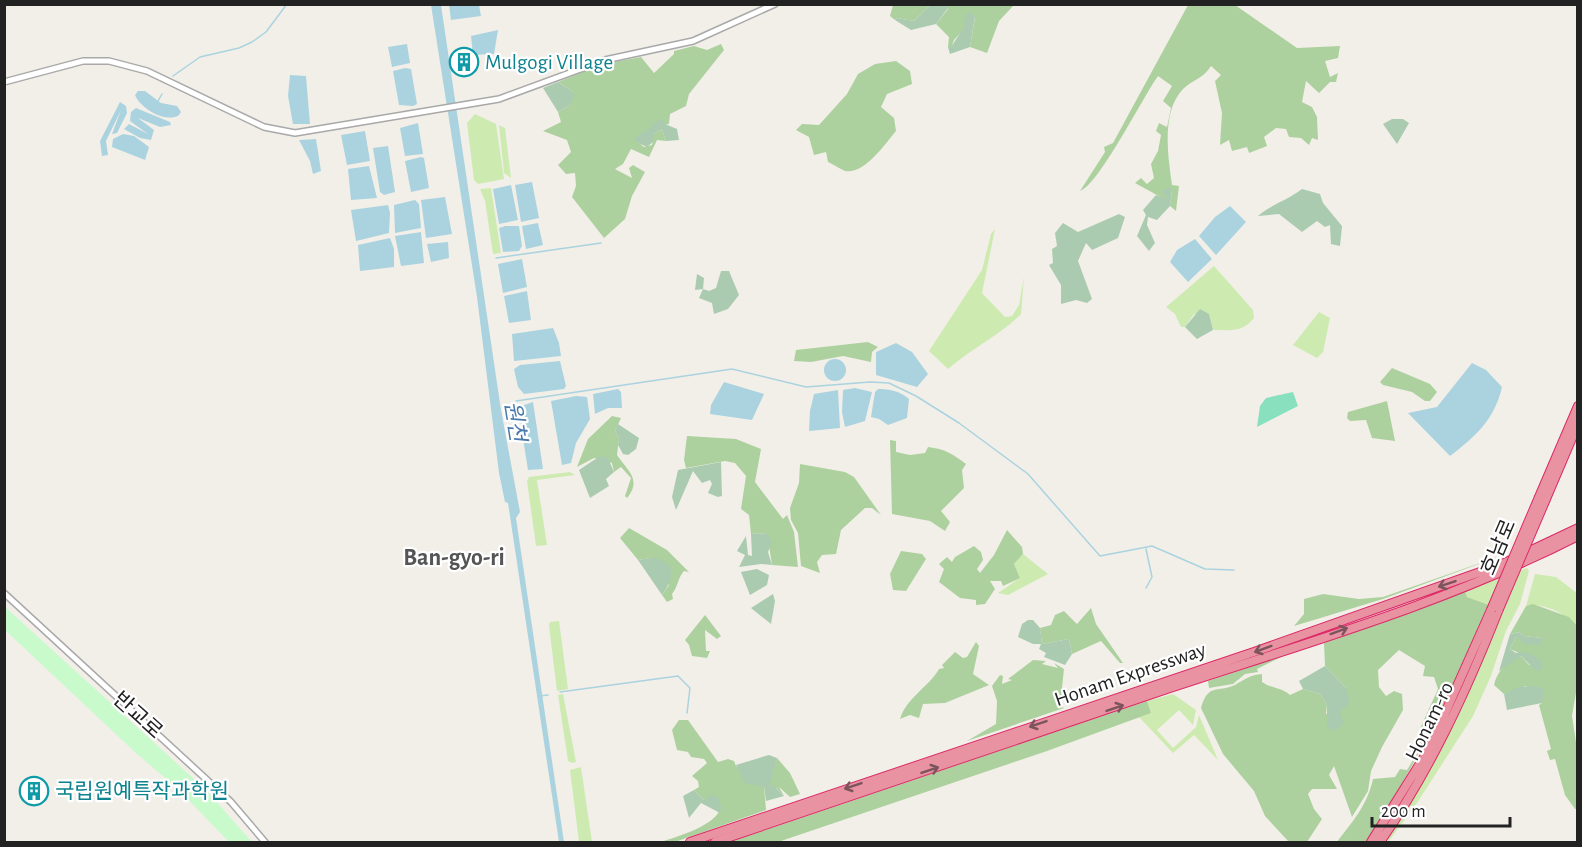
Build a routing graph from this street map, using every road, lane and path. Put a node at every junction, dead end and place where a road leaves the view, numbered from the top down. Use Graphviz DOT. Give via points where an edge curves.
graph roads {
  1 [pos="775,4"];
  2 [pos="4,82"];
  3 [pos="1578,406"];
  4 [pos="1578,424"];
  5 [pos="1542,498"];
  6 [pos="1578,528"];
  7 [pos="1578,536"];
  8 [pos="4,593"];
  9 [pos="1495,610"];
  10 [pos="265,843"];
  11 [pos="690,843"];
  12 [pos="716,843"];
  13 [pos="1371,843"];
  14 [pos="1380,843"];
  1 -- 2 [label="street" via="693,40 605,60 518,93 447,110 295,133 264,127 154,74 109,61 83,62"];
  3 -- 5 [label="highway"];
  4 -- 5 [label="highway"];
  5 -- 9 [label="highway, 호남로, bridge"];
  6 -- 11 [label="highway, Honam Expressway, one-way" via="1500,565"];
  12 -- 7 [label="highway, Honam Expressway, one-way" via="1465,586"];
  8 -- 10 [label="street, 반교로" via="224,795"];
  9 -- 13 [label="highway, Honam-ro" via="1429,749"];
  9 -- 14 [label="highway, Honam-ro" via="1438,744"];
}
